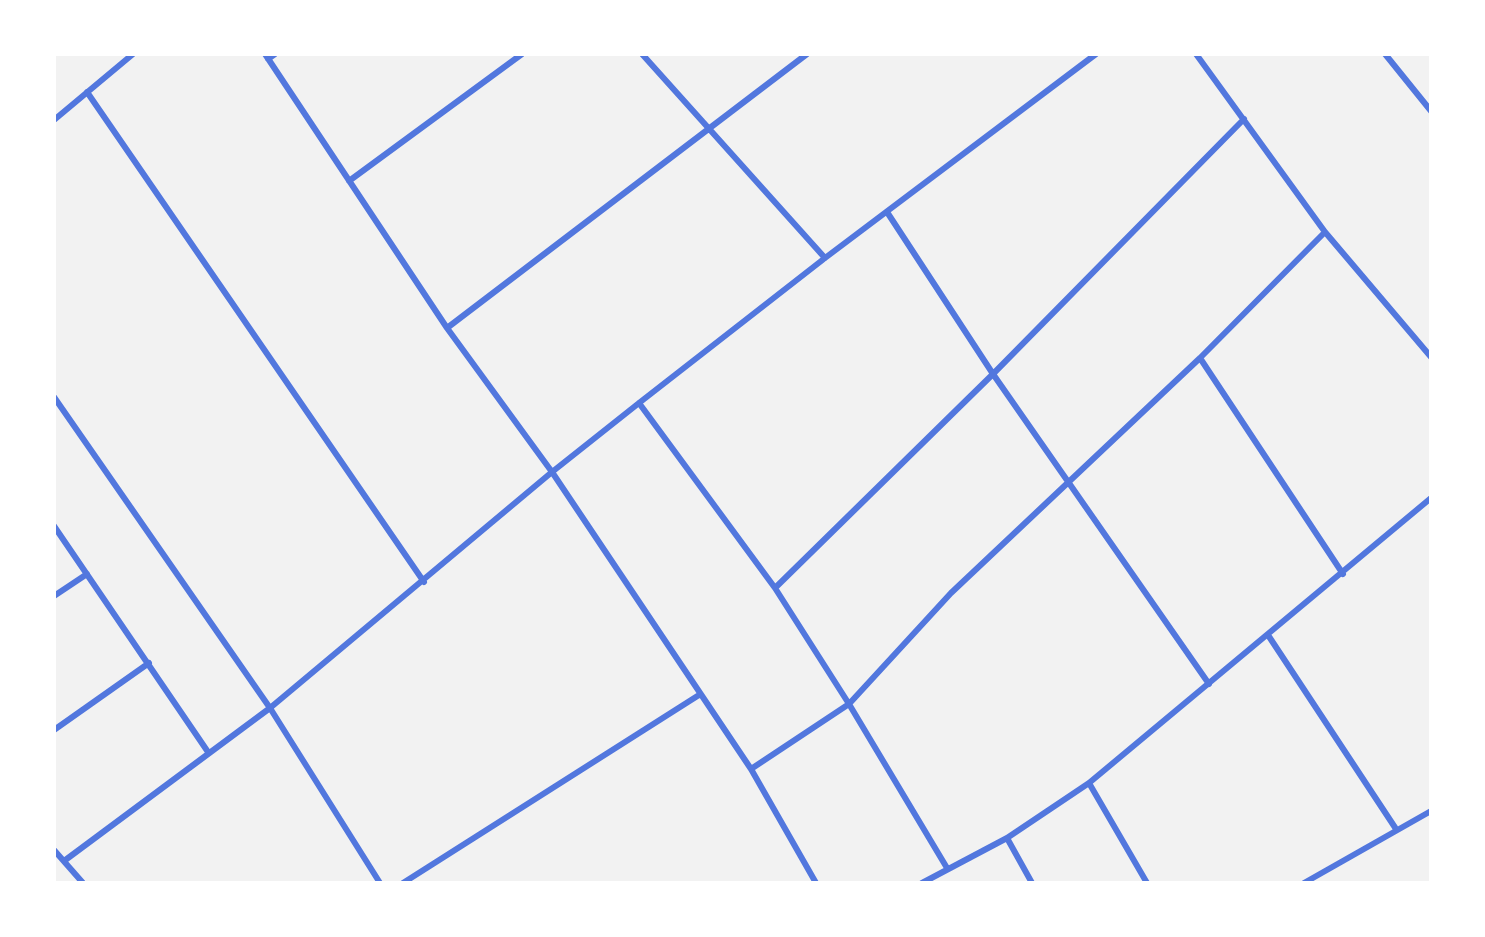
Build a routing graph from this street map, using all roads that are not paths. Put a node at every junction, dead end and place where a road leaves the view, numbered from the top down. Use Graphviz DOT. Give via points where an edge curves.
graph roads {
  1 [pos="133,54"];
  2 [pos="275,54"];
  3 [pos="522,54"];
  4 [pos="642,54"];
  5 [pos="807,54"];
  6 [pos="1096,54"];
  7 [pos="1196,54"];
  8 [pos="1385,54"];
  9 [pos="266,57"];
  10 [pos="87,92"];
  11 [pos="1431,111"];
  12 [pos="1244,119"];
  13 [pos="54,120"];
  14 [pos="708,129"];
  15 [pos="349,181"];
  16 [pos="887,212"];
  17 [pos="1324,232"];
  18 [pos="825,258"];
  19 [pos="447,328"];
  20 [pos="1431,357"];
  21 [pos="1200,358"];
  22 [pos="993,374"];
  23 [pos="54,397"];
  24 [pos="639,403"];
  25 [pos="552,472"];
  26 [pos="1069,482"];
  27 [pos="1431,498"];
  28 [pos="54,526"];
  29 [pos="87,574"];
  30 [pos="1342,574"];
  31 [pos="424,582"];
  32 [pos="775,588"];
  33 [pos="54,596"];
  34 [pos="1268,634"];
  35 [pos="150,663"];
  36 [pos="1209,684"];
  37 [pos="699,695"];
  38 [pos="849,704"];
  39 [pos="270,708"];
  40 [pos="54,730"];
  41 [pos="208,752"];
  42 [pos="751,769"];
  43 [pos="1089,783"];
  44 [pos="1431,811"];
  45 [pos="1396,829"];
  46 [pos="1007,838"];
  47 [pos="54,850"];
  48 [pos="64,861"];
  49 [pos="947,868"];
  50 [pos="930,881"];
  51 [pos="83,883"];
  52 [pos="380,883"];
  53 [pos="403,883"];
  54 [pos="816,883"];
  55 [pos="922,883"];
  56 [pos="1032,883"];
  57 [pos="1148,883"];
  58 [pos="1304,883"];
  1 -- 10 [label="street"];
  2 -- 9 [label="street"];
  3 -- 15 [label="street"];
  4 -- 14 [label="street"];
  5 -- 14 [label="street"];
  6 -- 16 [label="street"];
  7 -- 12 [label="street"];
  8 -- 11 [label="street"];
  9 -- 15 [label="street"];
  10 -- 13 [label="street"];
  10 -- 31 [label="street"];
  12 -- 17 [label="street"];
  12 -- 22 [label="street"];
  14 -- 18 [label="street"];
  14 -- 19 [label="street"];
  15 -- 19 [label="street"];
  16 -- 18 [label="street"];
  16 -- 22 [label="street"];
  17 -- 20 [label="street"];
  17 -- 21 [label="street"];
  18 -- 24 [label="street"];
  19 -- 25 [label="street"];
  21 -- 26 [label="street"];
  21 -- 30 [label="street"];
  22 -- 26 [label="street"];
  22 -- 32 [label="street"];
  23 -- 39 [label="street"];
  24 -- 25 [label="street"];
  24 -- 32 [label="street"];
  25 -- 31 [label="street"];
  25 -- 37 [label="street"];
  26 -- 36 [label="street"];
  26 -- 38 [label="street" via="951,593"];
  27 -- 30 [label="street"];
  28 -- 29 [label="street"];
  29 -- 33 [label="street"];
  29 -- 35 [label="street"];
  30 -- 34 [label="street"];
  31 -- 39 [label="street"];
  32 -- 38 [label="street"];
  34 -- 36 [label="street"];
  34 -- 45 [label="street"];
  35 -- 40 [label="street"];
  35 -- 41 [label="street"];
  36 -- 43 [label="street"];
  37 -- 42 [label="street"];
  37 -- 53 [label="street"];
  38 -- 42 [label="street"];
  38 -- 49 [label="street"];
  39 -- 41 [label="street"];
  39 -- 52 [label="street"];
  41 -- 48 [label="street"];
  42 -- 54 [label="street"];
  43 -- 46 [label="street"];
  43 -- 57 [label="street"];
  44 -- 45 [label="street"];
  45 -- 58 [label="street"];
  46 -- 49 [label="street"];
  46 -- 56 [label="street"];
  47 -- 48 [label="street"];
  48 -- 51 [label="street"];
  49 -- 50 [label="street"];
  50 -- 55 [label="street"];
}
